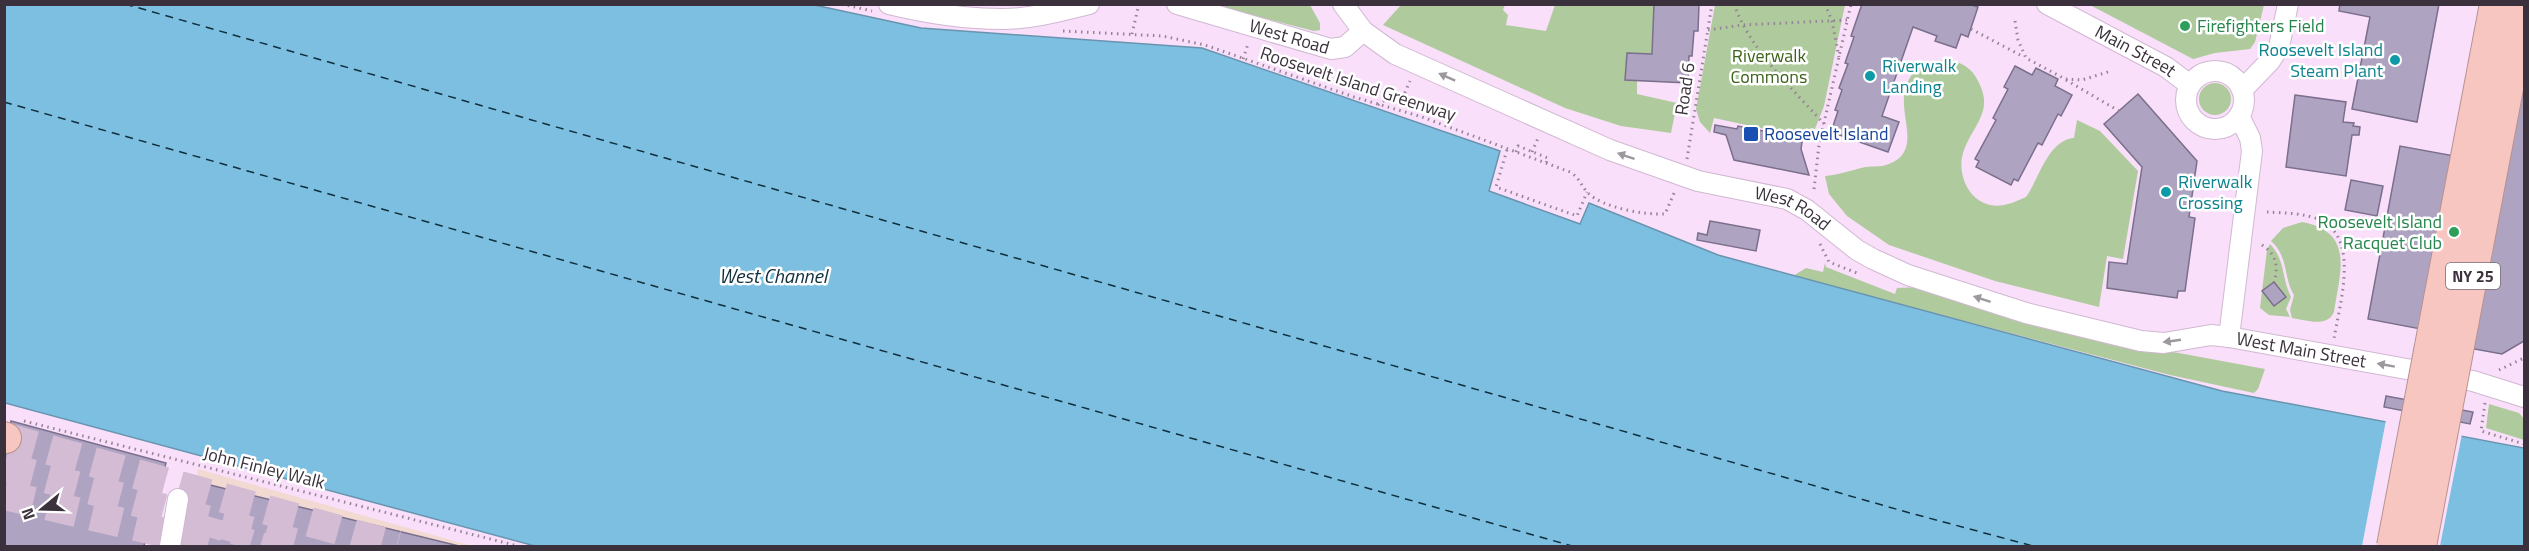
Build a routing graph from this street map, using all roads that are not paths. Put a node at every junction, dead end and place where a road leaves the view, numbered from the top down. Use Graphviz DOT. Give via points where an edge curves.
graph roads {
  1 [pos="1089,4"];
  2 [pos="1177,4"];
  3 [pos="1343,4"];
  4 [pos="2047,4"];
  5 [pos="2288,4"];
  6 [pos="2485,4"];
  7 [pos="2494,4"];
  8 [pos="2515,4"];
  9 [pos="2524,4"];
  10 [pos="882,8"];
  11 [pos="1363,31"];
  12 [pos="2190,85"];
  13 [pos="2242,90"];
  14 [pos="2239,116"];
  15 [pos="2229,337"];
  16 [pos="2524,397"];
  17 [pos="178,499"];
  18 [pos="170,546"];
  19 [pos="2382,546"];
  20 [pos="2392,546"];
  21 [pos="2412,546"];
  22 [pos="2421,546"];
  1 -- 10 [label="street" via="1004,19"];
  2 -- 11 [label="street, West Road" via="1331,49 1345,47"];
  3 -- 11 [label="street, West Road"];
  4 -- 12 [label="street, Main Street" via="2166,67"];
  5 -- 13 [label="street" via="2279,47"];
  6 -- 19 [label="highway, NY 25"];
  7 -- 20 [label="highway, bridge"];
  8 -- 21 [label="highway"];
  9 -- 22 [label="highway, NY 25, bridge"];
  15 -- 11 [label="street, West Road, one-way" via="2211,335 2153,342 2026,313 1890,268 1857,250 1787,199 1680,176 1601,146 1395,54"];
  12 -- 13 [label="street" via="2214,71 2232,76"];
  12 -- 14 [label="street" via="2188,109 2199,123 2216,129 2233,123"];
  13 -- 14 [label="street" via="2244,99"];
  14 -- 15 [label="street, West Main Street" via="2252,152"];
  16 -- 15 [label="street, West Main Street, one-way" via="2473,381"];
  17 -- 18 [label="street"];
}
